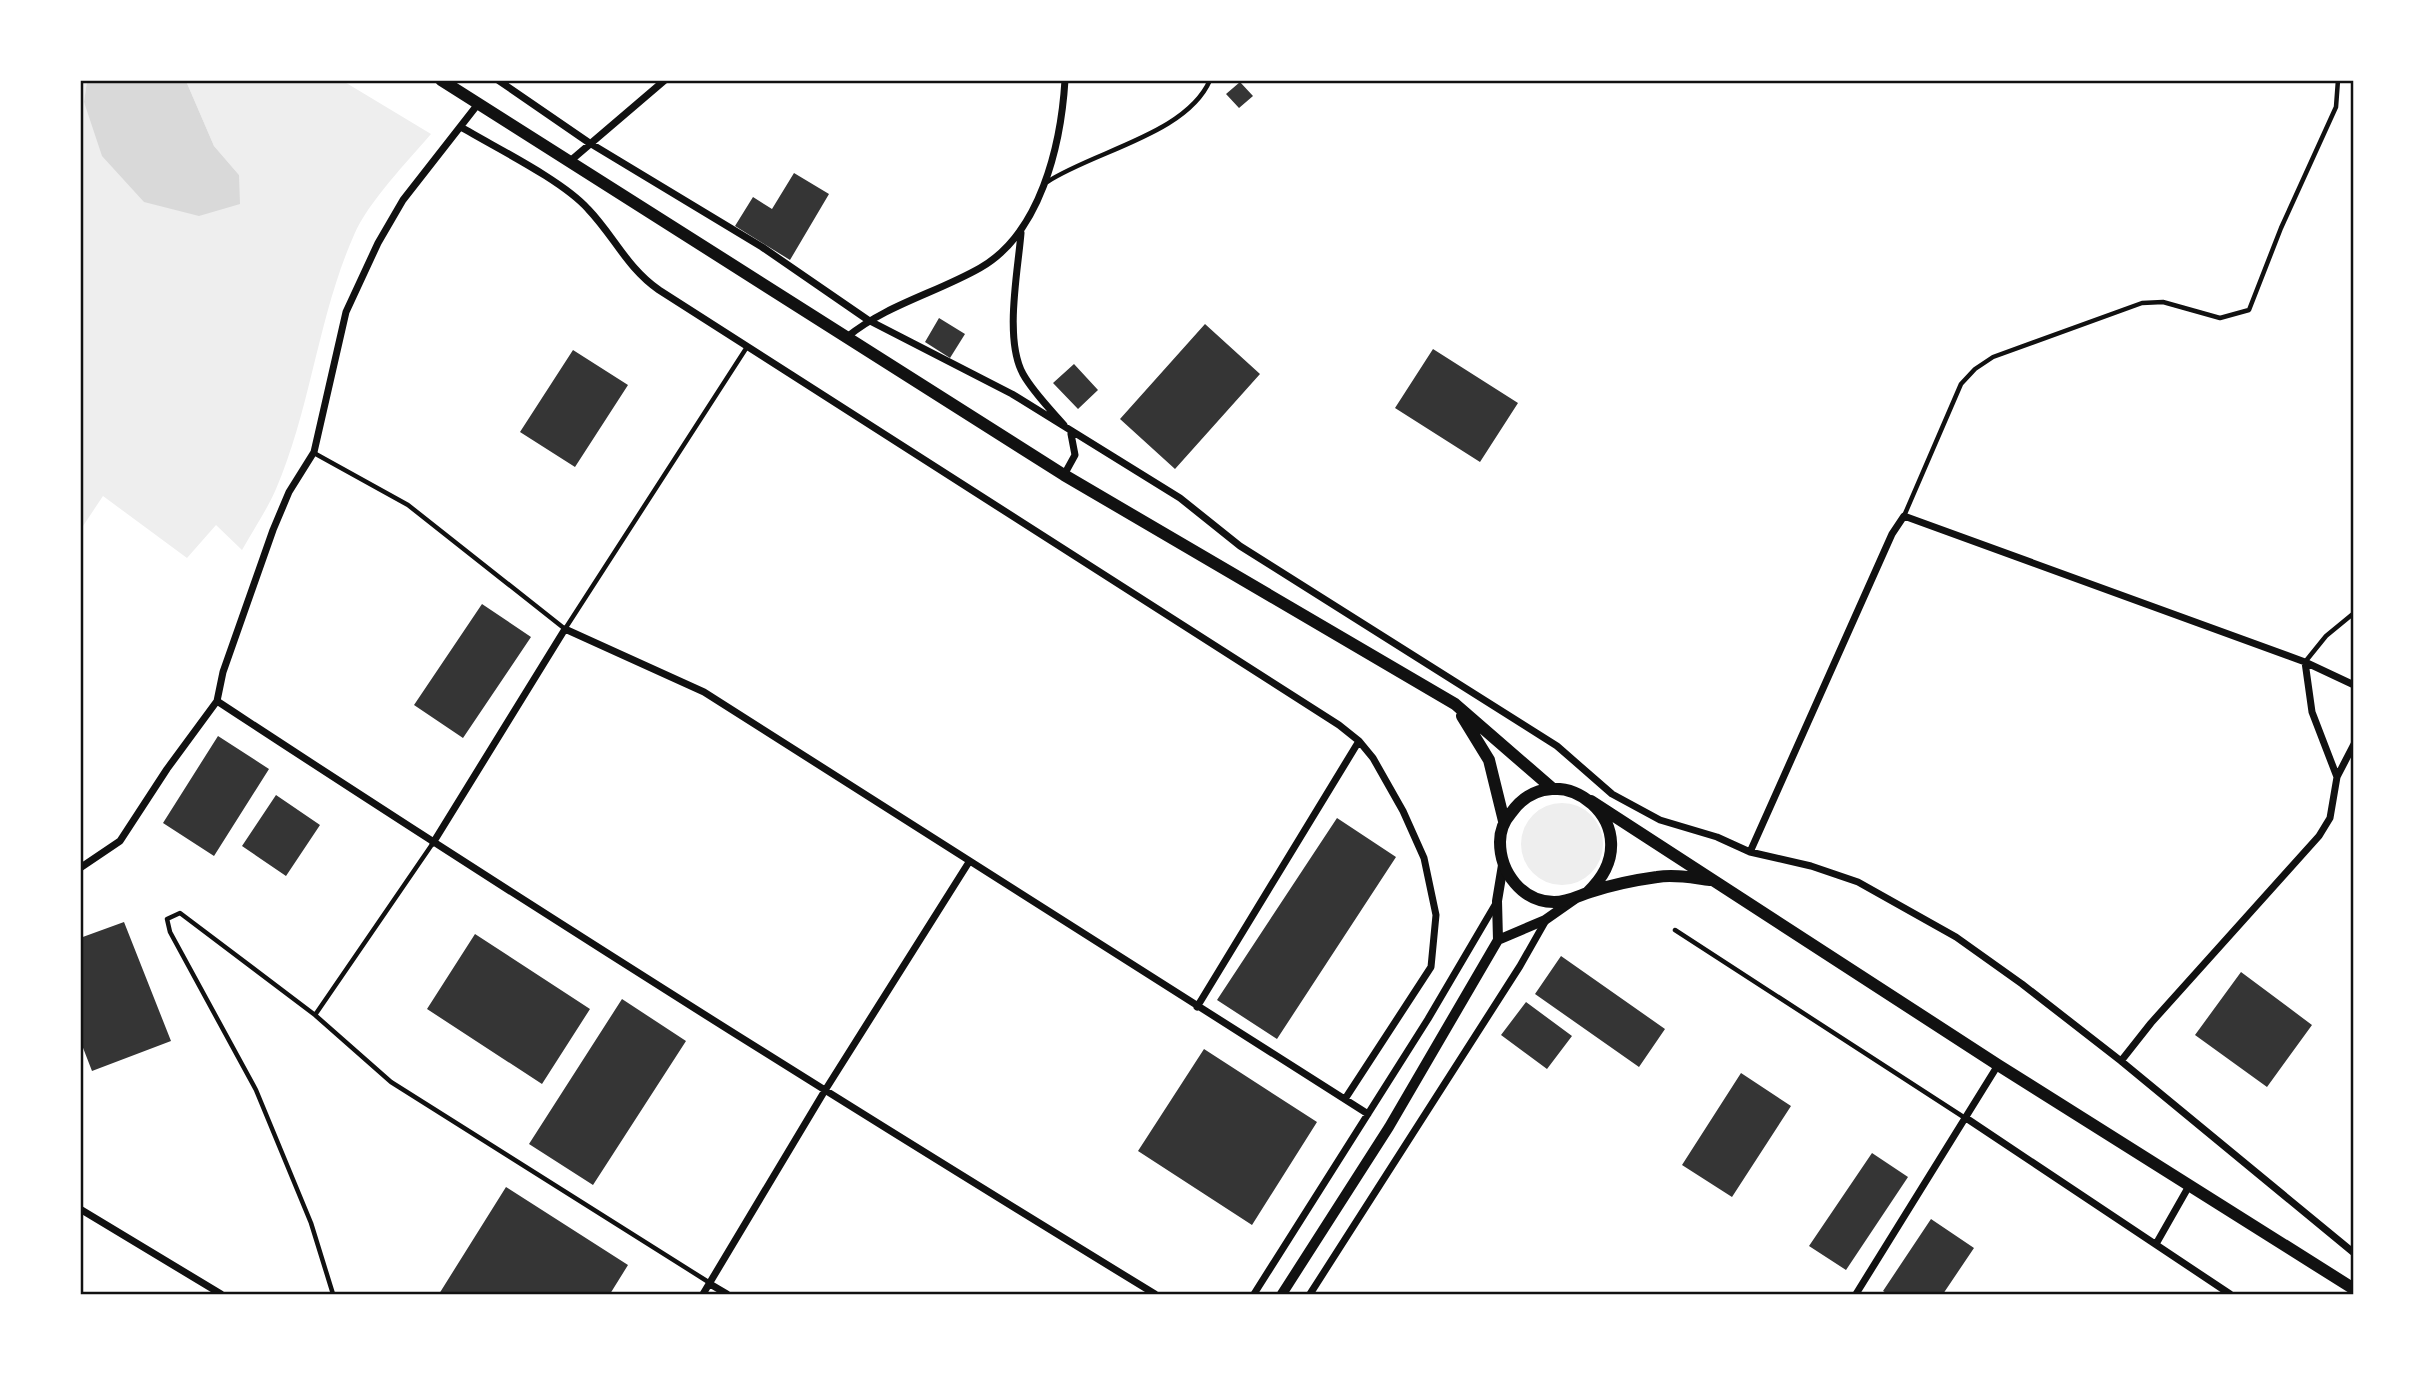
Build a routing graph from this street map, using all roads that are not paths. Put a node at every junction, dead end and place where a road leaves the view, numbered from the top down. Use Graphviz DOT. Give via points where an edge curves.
graph roads {
  1 [pos="441,80"];
  2 [pos="498,80"];
  3 [pos="665,80"];
  4 [pos="1065,80"];
  5 [pos="1210,80"];
  6 [pos="2338,80"];
  7 [pos="478,104"];
  8 [pos="461,127"];
  9 [pos="589,142"];
  10 [pos="569,162"];
  11 [pos="1047,182"];
  12 [pos="1021,232"];
  13 [pos="868,320"];
  14 [pos="846,337"];
  15 [pos="747,347"];
  16 [pos="1069,432"];
  17 [pos="314,452"];
  18 [pos="1064,475"];
  19 [pos="1904,516"];
  20 [pos="2354,613"];
  21 [pos="565,628"];
  22 [pos="2305,662"];
  23 [pos="2354,685"];
  24 [pos="217,701"];
  25 [pos="1455,704"];
  26 [pos="1359,741"];
  27 [pos="2354,744"];
  28 [pos="2337,777"];
  29 [pos="1553,789"];
  30 [pos="1591,801"];
  31 [pos="1504,821"];
  32 [pos="433,843"];
  33 [pos="1750,852"];
  34 [pos="969,862"];
  35 [pos="1503,865"];
  36 [pos="80,868"];
  37 [pos="1714,880"];
  38 [pos="1588,892"];
  39 [pos="1576,899"];
  40 [pos="1497,901"];
  41 [pos="1545,920"];
  42 [pos="1675,930"];
  43 [pos="1498,940"];
  44 [pos="1197,1007"];
  45 [pos="315,1015"];
  46 [pos="2121,1061"];
  47 [pos="1998,1065"];
  48 [pos="824,1092"];
  49 [pos="1345,1100"];
  50 [pos="1368,1114"];
  51 [pos="1966,1118"];
  52 [pos="2189,1186"];
  53 [pos="80,1209"];
  54 [pos="2156,1244"];
  55 [pos="2354,1253"];
  56 [pos="710,1284"];
  57 [pos="2354,1289"];
  58 [pos="221,1294"];
  59 [pos="333,1294"];
  60 [pos="703,1294"];
  61 [pos="727,1294"];
  62 [pos="1155,1294"];
  63 [pos="1254,1294"];
  64 [pos="1282,1294"];
  65 [pos="1310,1294"];
  66 [pos="1856,1294"];
  67 [pos="2230,1294"];
  1 -- 7 [label="main road"];
  2 -- 9 [label="street"];
  3 -- 9 [label="street"];
  4 -- 11 [label="street"];
  5 -- 11 [label="lane" via="1191,109"];
  6 -- 19 [label="lane" via="2336,107 2249,310 2220,318 2162,302 2142,303 1993,357 1961,384"];
  7 -- 8 [label="street"];
  7 -- 10 [label="main road"];
  8 -- 15 [label="street" via="572,194 590,210 641,278"];
  8 -- 17 [label="street" via="403,200 346,312"];
  9 -- 10 [label="street"];
  9 -- 13 [label="street" via="762,247"];
  10 -- 14 [label="main road"];
  11 -- 12 [label="street"];
  12 -- 13 [label="street" via="979,269"];
  12 -- 16 [label="street" via="1016,355 1023,374"];
  13 -- 14 [label="street"];
  13 -- 16 [label="street" via="1012,394"];
  14 -- 18 [label="main road"];
  15 -- 21 [label="lane"];
  15 -- 26 [label="street"];
  16 -- 18 [label="street" via="1076,455"];
  16 -- 33 [label="street" via="1180,498 1240,546 1557,746 1612,794 1660,820 1717,836"];
  17 -- 21 [label="lane" via="408,505"];
  17 -- 24 [label="street" via="289,492 273,530"];
  18 -- 25 [label="main road"];
  19 -- 22 [label="street"];
  19 -- 33 [label="street"];
  20 -- 22 [label="lane" via="2326,636"];
  21 -- 32 [label="street"];
  21 -- 34 [label="street" via="704,692"];
  22 -- 23 [label="street"];
  22 -- 28 [label="street" via="2312,712"];
  24 -- 32 [label="street"];
  24 -- 36 [label="street" via="120,841"];
  25 -- 29 [label="main road"];
  25 -- 31 [label="main road" via="1489,760"];
  26 -- 44 [label="street"];
  26 -- 49 [label="street" via="1403,811 1424,858 1436,915 1432,967"];
  27 -- 28 [label="street"];
  28 -- 46 [label="street" via="2330,818 2319,836"];
  29 -- 30 [label="main road" via="1573,791"];
  29 -- 31 [label="main road" via="1533,793"];
  30 -- 37 [label="main road"];
  30 -- 38 [label="main road" via="1611,830 1613,848 1601,880"];
  31 -- 35 [label="main road" via="1500,838"];
  32 -- 45 [label="lane"];
  32 -- 48 [label="street"];
  33 -- 46 [label="street" via="1858,882 1956,937"];
  34 -- 44 [label="street"];
  34 -- 48 [label="street"];
  35 -- 39 [label="main road" via="1514,884 1532,897 1554,902"];
  35 -- 40 [label="main road"];
  37 -- 38 [label="main road" via="1660,877"];
  37 -- 47 [label="main road"];
  38 -- 39 [label="main road"];
  39 -- 41 [label="main road"];
  40 -- 43 [label="main road"];
  40 -- 50 [label="street"];
  41 -- 43 [label="main road"];
  41 -- 65 [label="street"];
  42 -- 51 [label="lane"];
  43 -- 64 [label="main road" via="1389,1127"];
  44 -- 49 [label="street"];
  45 -- 56 [label="lane" via="391,1082"];
  45 -- 59 [label="lane" via="180,913 167,919 256,1090 311,1223"];
  46 -- 55 [label="street"];
  47 -- 51 [label="street"];
  47 -- 52 [label="main road"];
  48 -- 56 [label="street"];
  48 -- 62 [label="street"];
  49 -- 50 [label="street"];
  50 -- 63 [label="street"];
  51 -- 54 [label="street"];
  51 -- 66 [label="street"];
  52 -- 54 [label="street"];
  52 -- 57 [label="main road"];
  53 -- 58 [label="street"];
  54 -- 67 [label="street"];
  56 -- 60 [label="street"];
  56 -- 61 [label="street"];
}
